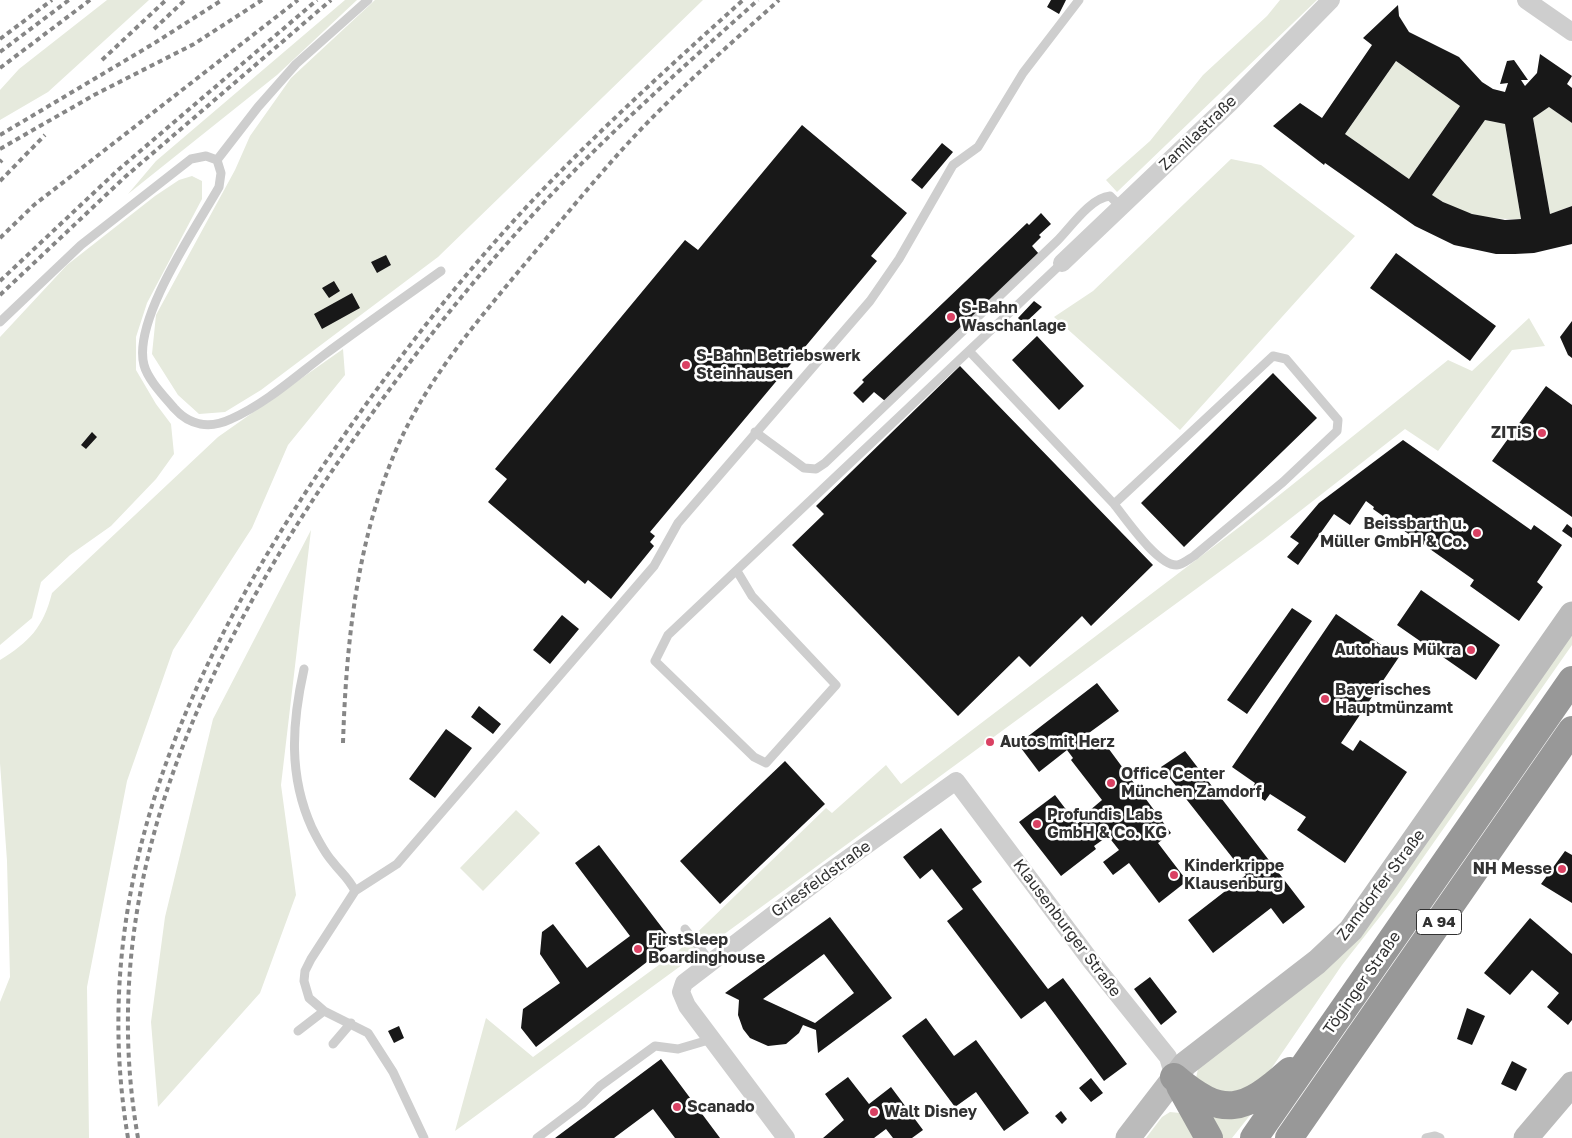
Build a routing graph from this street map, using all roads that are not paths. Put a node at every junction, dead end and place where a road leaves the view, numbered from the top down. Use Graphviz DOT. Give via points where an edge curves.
graph roads {
  1 [pos="368,0"];
  2 [pos="1079,0"];
  3 [pos="1331,0"];
  4 [pos="1526,0"];
  5 [pos="1572,32"];
  6 [pos="217,160"];
  7 [pos="1121,207"];
  8 [pos="1062,263"];
  9 [pos="441,271"];
  10 [pos="0,322"];
  11 [pos="970,352"];
  12 [pos="755,432"];
  13 [pos="1114,504"];
  14 [pos="736,571"];
  15 [pos="1572,614"];
  16 [pos="304,669"];
  17 [pos="1572,680"];
  18 [pos="1572,730"];
  19 [pos="956,781"];
  20 [pos="355,892"];
  21 [pos="685,929"];
  22 [pos="710,961"];
  23 [pos="324,1010"];
  24 [pos="352,1023"];
  25 [pos="298,1031"];
  26 [pos="712,1040"];
  27 [pos="333,1044"];
  28 [pos="1320,1044"];
  29 [pos="1174,1077"];
  30 [pos="1572,1084"];
  31 [pos="1302,1126"];
  32 [pos="424,1138"];
  33 [pos="537,1138"];
  34 [pos="786,1138"];
  35 [pos="1128,1138"];
  36 [pos="1209,1138"];
  37 [pos="1254,1138"];
  38 [pos="1289,1138"];
  39 [pos="1526,1138"];
  1 -- 6 [label="lane" via="296,64"];
  2 -- 12 [label="lane" via="1023,73 978,147 952,165 900,259 870,301"];
  3 -- 7 [label="street, Zamilastraße"];
  4 -- 5 [label="street"];
  6 -- 9 [label="lane" via="221,173 219,186 175,262 145,332 144,365 162,394 190,422 208,426 231,419 264,400"];
  6 -- 10 [label="lane" via="206,156 192,159 164,179 81,245"];
  7 -- 8 [label="street, Zamilastraße"];
  7 -- 12 [label="lane" via="1110,196 1092,205 816,469 804,468"];
  8 -- 11 [label="lane"];
  11 -- 13 [label="lane"];
  11 -- 14 [label="lane"];
  12 -- 20 [label="lane" via="678,523 654,566 397,864"];
  13 -- 13 [label="lane" via="1272,356 1286,359 1338,420 1337,431 1283,482 1194,556 1178,565 1159,558"];
  14 -- 14 [label="lane" via="668,635 655,661 754,757 766,763 836,686 752,596"];
  15 -- 29 [label="street, Zamdorfer Straße" via="1351,930 1316,962 1197,1053"];
  16 -- 20 [label="lane" via="293,744 300,789 312,827"];
  17 -- 28 [label="highway, Töginger Straße / A 94"];
  18 -- 31 [label="highway, Töginger Straße / A 94"];
  19 -- 22 [label="street, Griesfeldstraße"];
  19 -- 29 [label="street, Klausenburger Straße" via="1091,961 1168,1057"];
  20 -- 23 [label="lane" via="305,971 305,988 310,998"];
  21 -- 22 [label="lane"];
  22 -- 26 [label="street, Griesfeldstraße" via="684,983 681,992 687,1006"];
  23 -- 24 [label="lane"];
  23 -- 25 [label="lane"];
  24 -- 27 [label="lane"];
  24 -- 32 [label="lane" via="368,1033 383,1055"];
  26 -- 33 [label="lane" via="678,1049 655,1046"];
  26 -- 34 [label="street"];
  28 -- 29 [label="highway" via="1272,1087 1247,1103 1222,1105 1205,1100"];
  28 -- 37 [label="highway, Töginger Straße / A 94"];
  29 -- 35 [label="street, Zamdorfer Straße"];
  29 -- 36 [label="highway"];
  30 -- 39 [label="street"];
  31 -- 38 [label="highway, Töginger Straße / A 94"];
}
